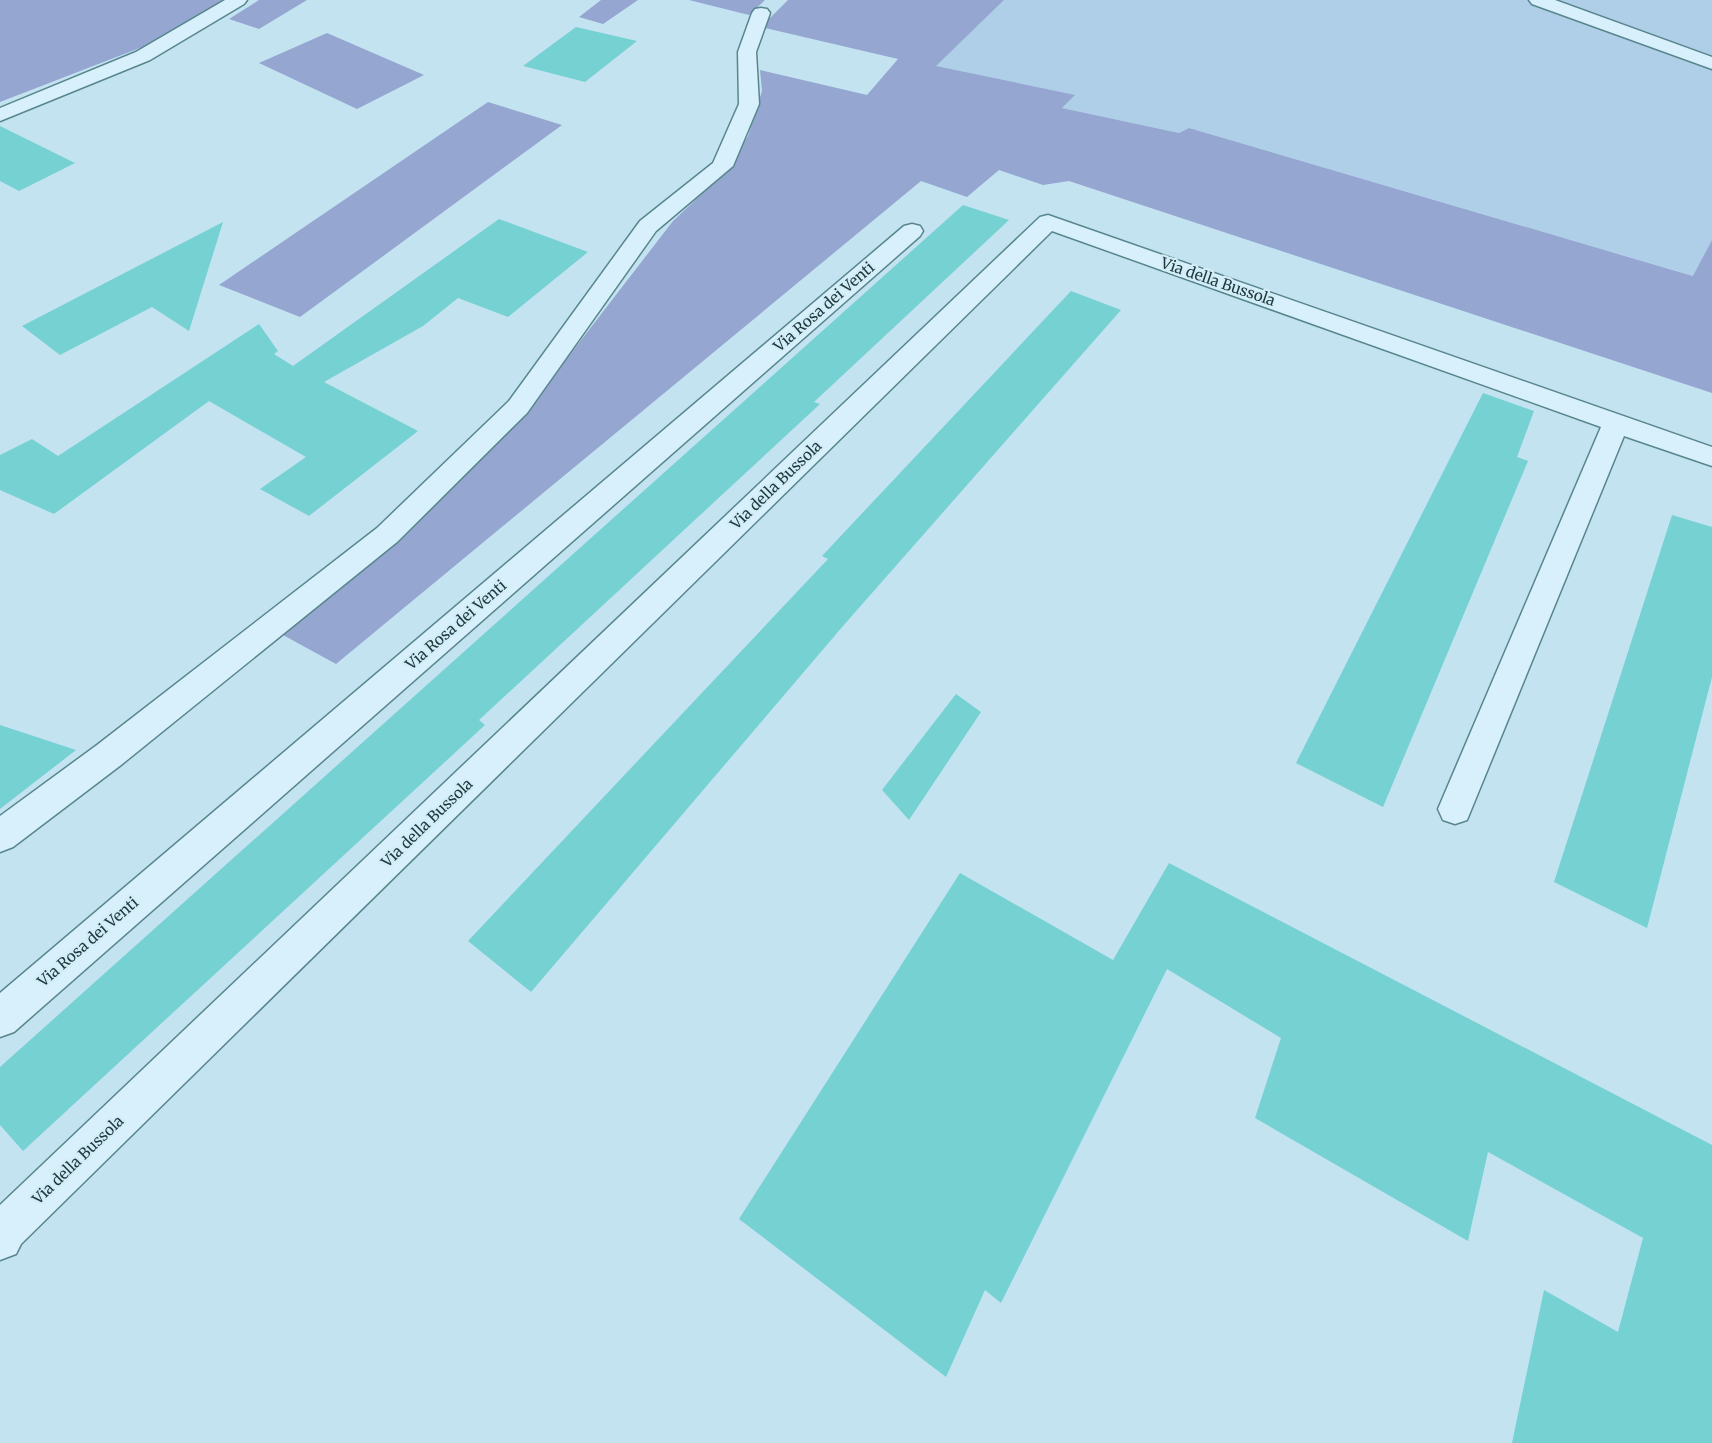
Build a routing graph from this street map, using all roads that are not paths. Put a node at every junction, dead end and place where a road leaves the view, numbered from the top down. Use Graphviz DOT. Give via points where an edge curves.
graph roads {
  1 [pos="238,0"];
  2 [pos="1538,0"];
  3 [pos="760,13"];
  4 [pos="1712,63"];
  5 [pos="0,115"];
  6 [pos="912,231"];
  7 [pos="1616,423"];
  8 [pos="1712,457"];
  9 [pos="1455,809"];
  10 [pos="0,836"];
  11 [pos="0,1018"];
  12 [pos="0,1238"];
  1 -- 5 [label="street" via="143,56"];
  2 -- 4 [label="street"];
  3 -- 10 [label="street" via="747,52 749,104 722,166 648,226 518,407 387,535"];
  6 -- 11 [label="street, Via Rosa dei Venti"];
  7 -- 8 [label="street, Via della Bussola"];
  7 -- 9 [label="street"];
  7 -- 12 [label="street, Via della Bussola" via="1048,222"];
}
